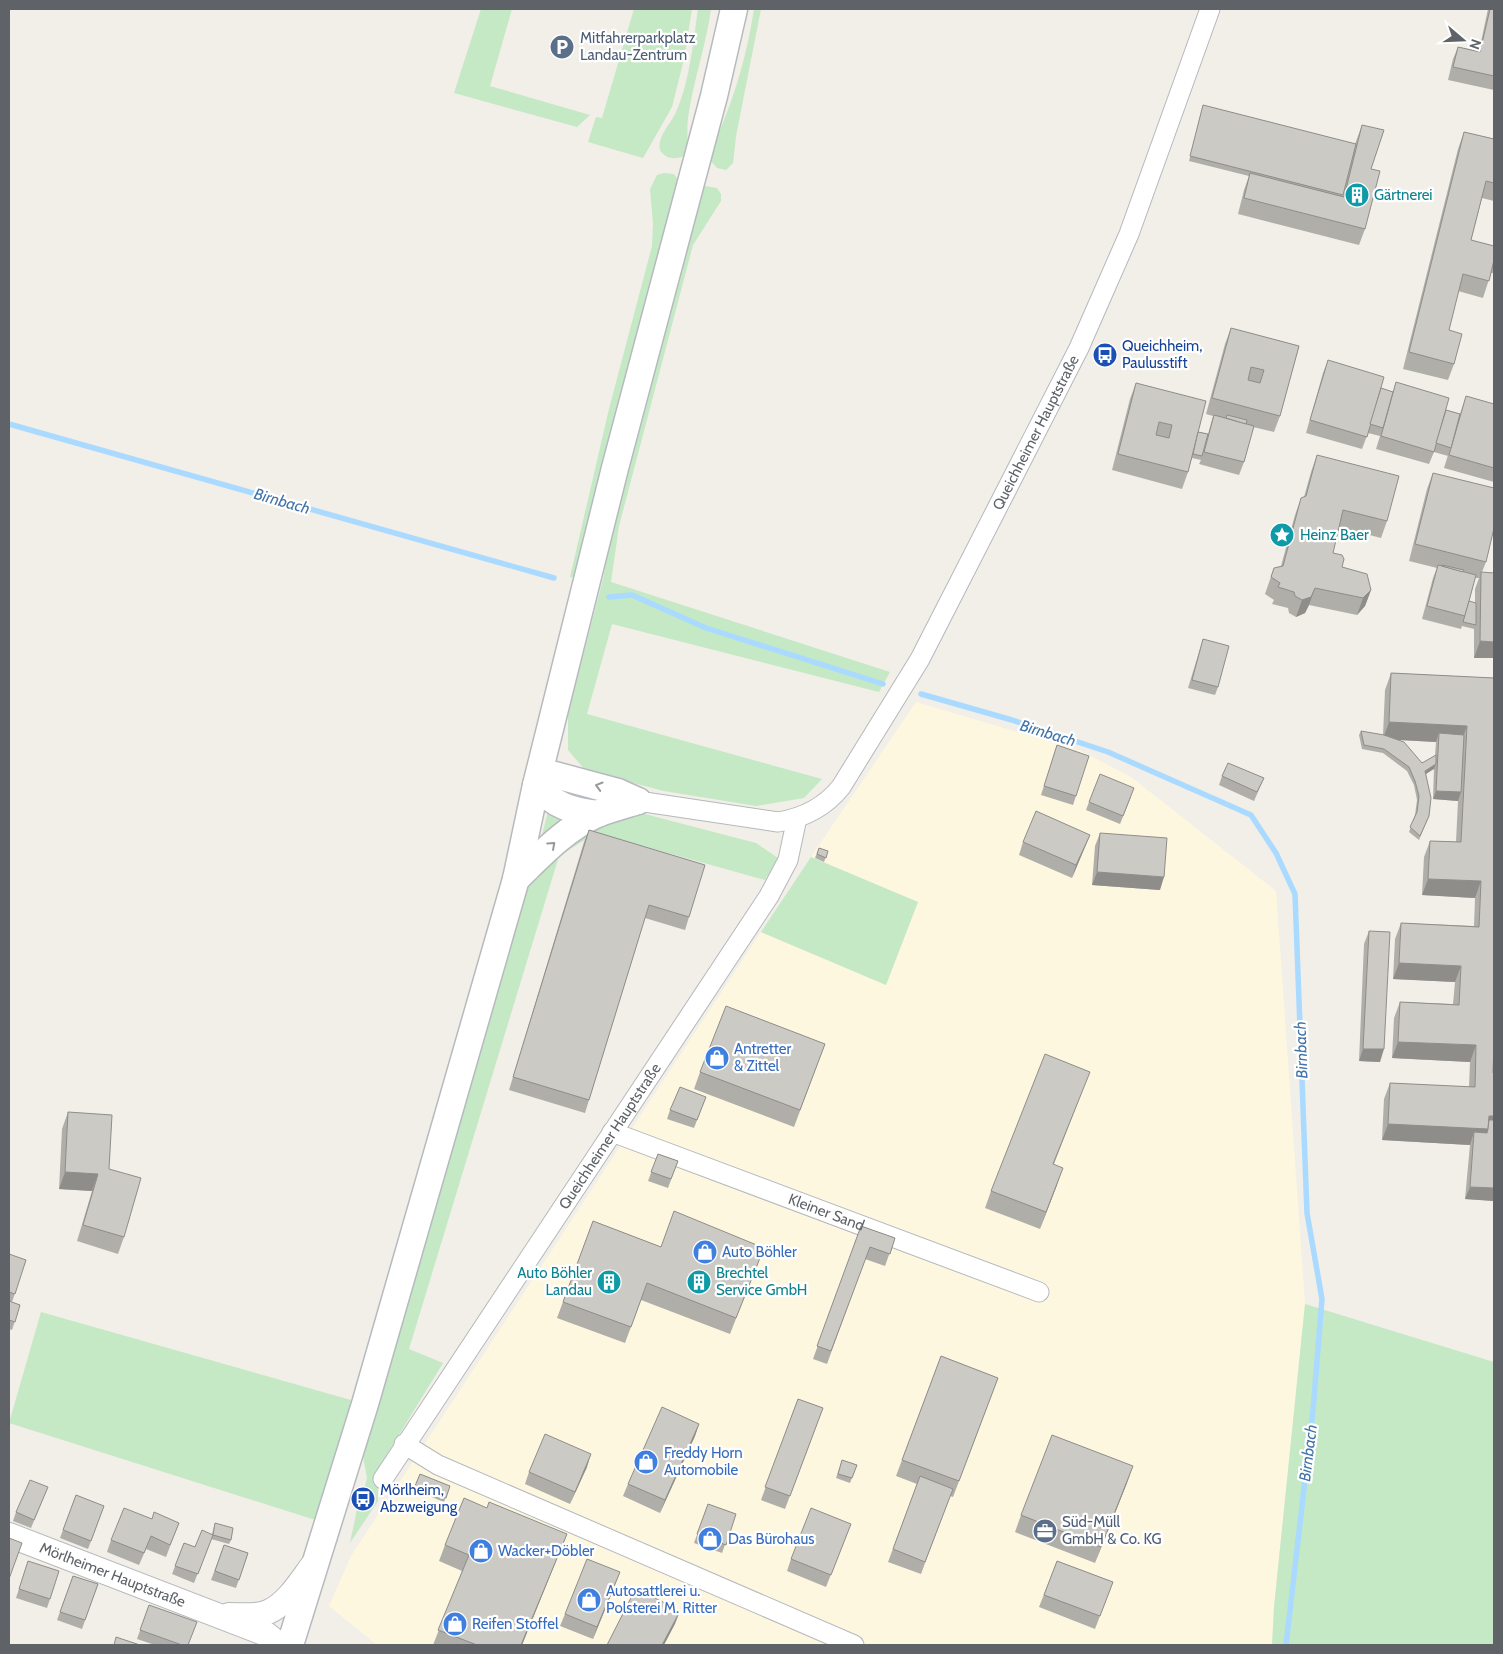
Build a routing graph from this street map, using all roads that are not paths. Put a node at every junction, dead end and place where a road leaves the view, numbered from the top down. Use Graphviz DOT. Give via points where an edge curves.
graph roads {
  1 [pos="734,9"];
  2 [pos="1210,9"];
  3 [pos="538,778"];
  4 [pos="638,801"];
  5 [pos="598,814"];
  6 [pos="798,818"];
  7 [pos="516,879"];
  8 [pos="612,1132"];
  9 [pos="1039,1292"];
  10 [pos="404,1444"];
  11 [pos="383,1479"];
  12 [pos="9,1535"];
  13 [pos="319,1556"];
  14 [pos="217,1615"];
  15 [pos="247,1645"];
  16 [pos="280,1645"];
  17 [pos="290,1645"];
  18 [pos="854,1645"];
  1 -- 3 [label="main road"];
  2 -- 6 [label="street, Queichheimer Hauptstraße" via="1129,234 1070,368 940,621 891,708 835,795"];
  4 -- 3 [label="main road, one-way" via="618,792"];
  3 -- 5 [label="main road" via="552,802"];
  3 -- 7 [label="main road"];
  4 -- 5 [label="main road"];
  4 -- 6 [label="street, Queichheimer Hauptstraße" via="769,822"];
  7 -- 5 [label="main road, one-way" via="565,833"];
  6 -- 8 [label="street, Queichheimer Hauptstraße" via="788,860 769,896"];
  7 -- 13 [label="main road"];
  8 -- 9 [label="street, Kleiner Sand"];
  8 -- 10 [label="street, Queichheimer Hauptstraße"];
  10 -- 11 [label="street, Queichheimer Hauptstraße"];
  10 -- 18 [label="street" via="438,1465"];
  12 -- 14 [label="street, Mörlheimer Hauptstraße"];
  13 -- 14 [label="street, Mörlheimer Hauptstraße" via="291,1594 269,1612"];
  13 -- 17 [label="main road"];
  14 -- 15 [label="street, Mörlheimer Hauptstraße"];
  14 -- 16 [label="street, Mörlheimer Hauptstraße" via="266,1634"];
}
